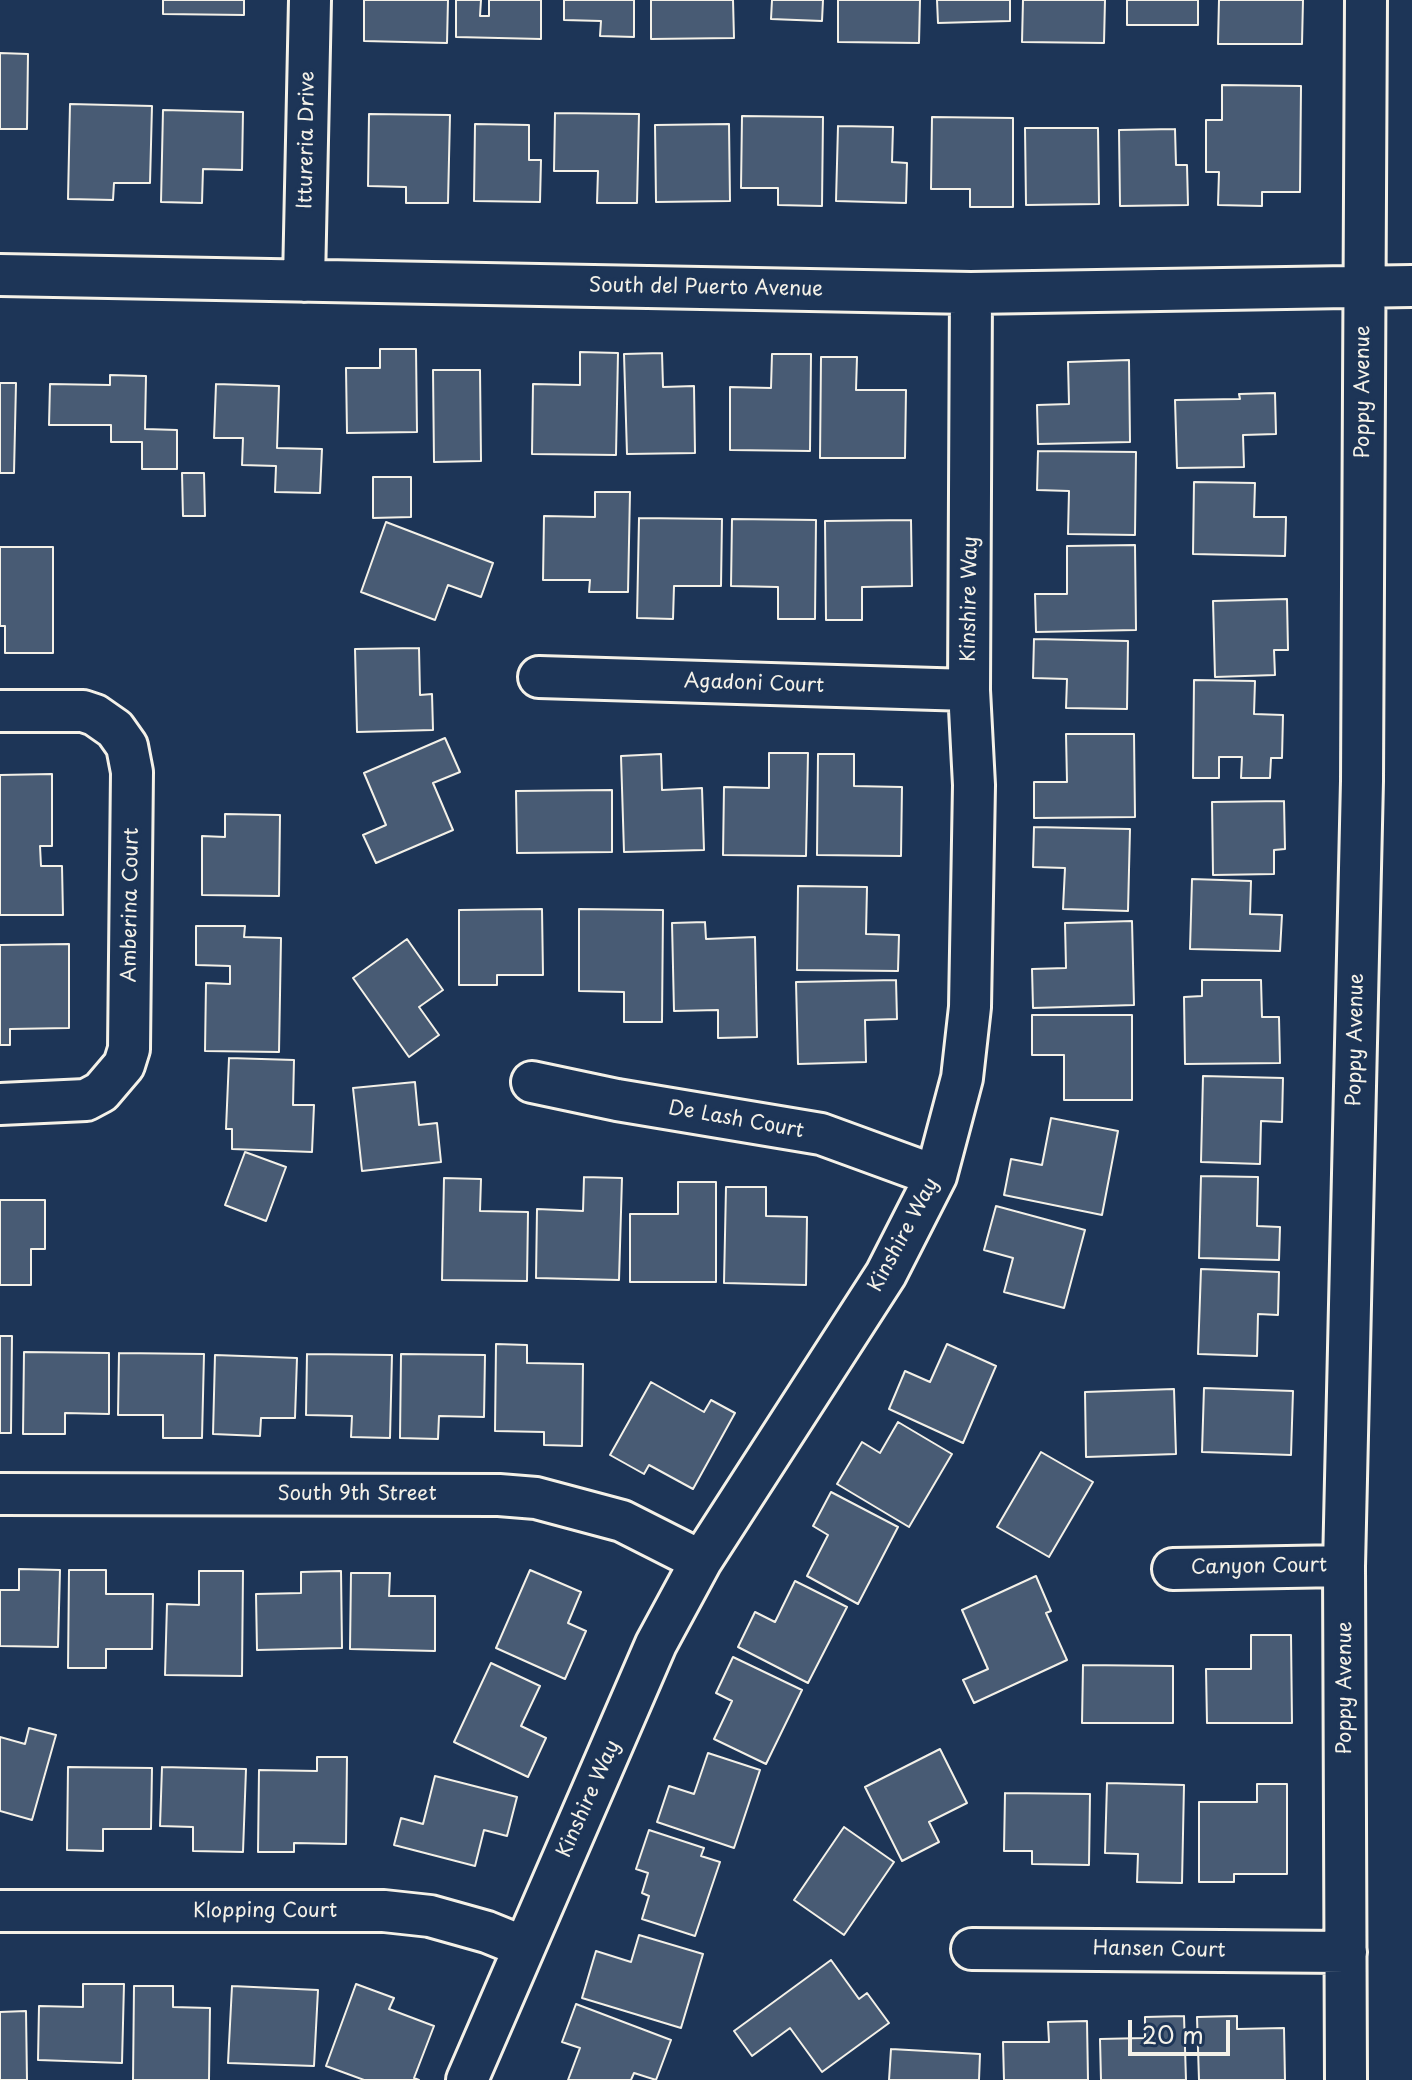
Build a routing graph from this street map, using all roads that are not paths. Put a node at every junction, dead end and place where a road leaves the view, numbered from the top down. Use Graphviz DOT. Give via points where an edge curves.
graph roads {
  1 [pos="310,0"];
  2 [pos="1366,0"];
  3 [pos="0,275"];
  4 [pos="304,281"];
  5 [pos="1412,286"];
  6 [pos="1363,287"];
  7 [pos="971,293"];
  8 [pos="539,677"];
  9 [pos="969,690"];
  10 [pos="0,711"];
  11 [pos="532,1082"];
  12 [pos="0,1104"];
  13 [pos="936,1176"];
  14 [pos="0,1494"];
  15 [pos="701,1561"];
  16 [pos="1344,1566"];
  17 [pos="1173,1569"];
  18 [pos="0,1911"];
  19 [pos="524,1947"];
  20 [pos="972,1949"];
  21 [pos="1346,1952"];
  22 [pos="467,2080"];
  23 [pos="1346,2080"];
  1 -- 4 [label="street, Ittureria Drive"];
  2 -- 6 [label="street, Poppy Avenue"];
  3 -- 4 [label="street, South del Puerto Avenue"];
  4 -- 7 [label="street, South del Puerto Avenue"];
  5 -- 6 [label="street, South del Puerto Avenue"];
  6 -- 7 [label="street, South del Puerto Avenue"];
  6 -- 16 [label="street, Poppy Avenue" via="1362,781"];
  7 -- 9 [label="street, Kinshire Way"];
  8 -- 9 [label="street, Agadoni Court"];
  9 -- 13 [label="street, Kinshire Way" via="974,785 970,1007 962,1078"];
  10 -- 12 [label="street, Amberina Court" via="95,715 127,746 132,772 129,1049 124,1065 101,1092 86,1100"];
  11 -- 13 [label="street, De Lash Court" via="821,1134"];
  13 -- 15 [label="street, Kinshire Way" via="886,1274"];
  14 -- 15 [label="street, South 9th Street" via="536,1498 608,1516"];
  15 -- 19 [label="street, Kinshire Way" via="656,1644"];
  16 -- 17 [label="street, Canyon Court"];
  16 -- 21 [label="street, Poppy Avenue"];
  18 -- 19 [label="street, Klopping Court" via="384,1911 430,1916"];
  19 -- 22 [label="street, Kinshire Way"];
  20 -- 21 [label="street, Hansen Court"];
  21 -- 23 [label="street, Poppy Avenue"];
}
